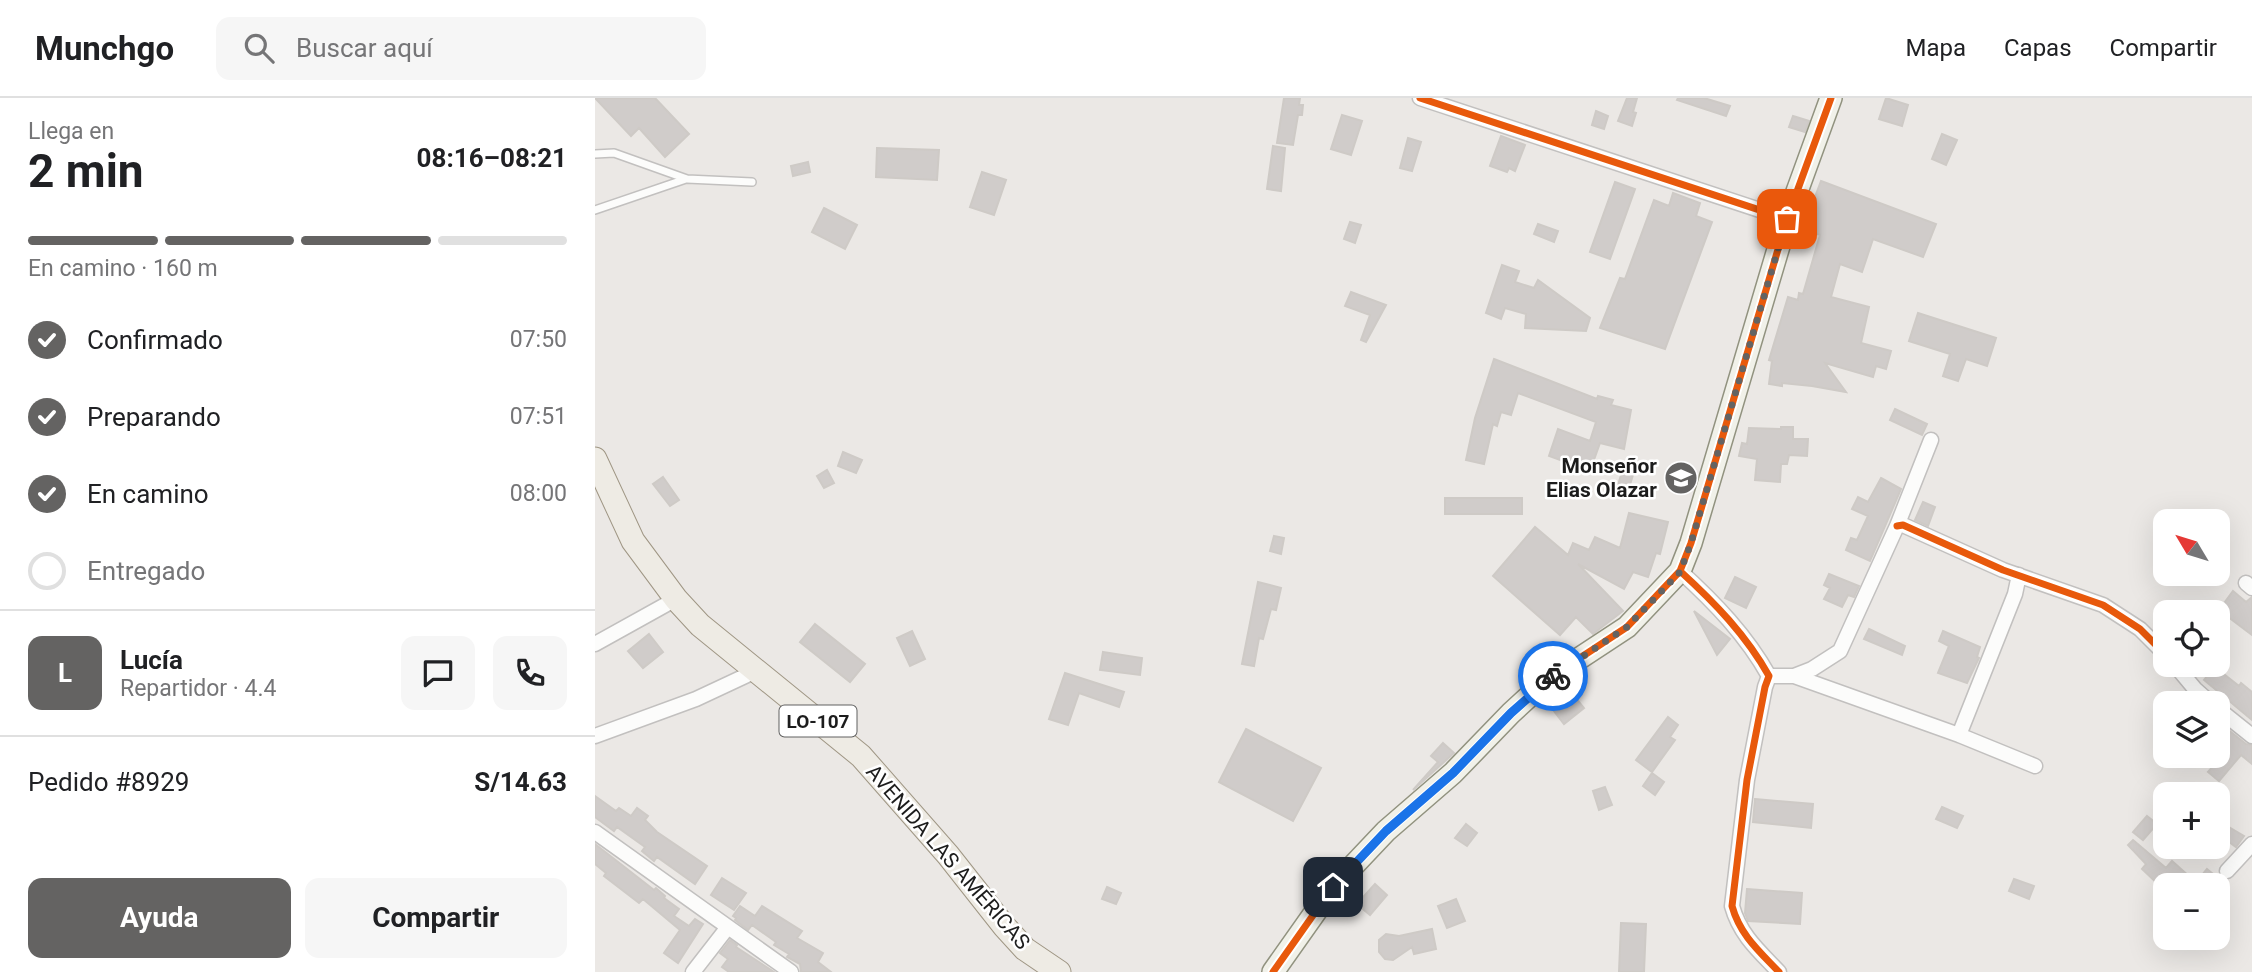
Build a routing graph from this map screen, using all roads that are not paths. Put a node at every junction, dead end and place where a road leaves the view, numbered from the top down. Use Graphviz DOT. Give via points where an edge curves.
graph roads {
  1 [pos="1420,98"];
  2 [pos="1831,98"];
  3 [pos="595,154"];
  4 [pos="687,179"];
  5 [pos="752,183"];
  6 [pos="595,210"];
  7 [pos="1787,219"];
  8 [pos="1931,440"];
  9 [pos="595,459"];
  10 [pos="1898,527"];
  11 [pos="1680,572"];
  12 [pos="2019,575"];
  13 [pos="676,599"];
  14 [pos="2153,642"];
  15 [pos="595,644"];
  16 [pos="758,670"];
  17 [pos="1769,676"];
  18 [pos="1794,676"];
  19 [pos="2185,677"];
  20 [pos="2196,691"];
  21 [pos="2230,718"];
  22 [pos="1959,735"];
  23 [pos="595,736"];
  24 [pos="2252,736"];
  25 [pos="2035,766"];
  26 [pos="596,835"];
  27 [pos="2252,844"];
  28 [pos="2227,871"];
  29 [pos="728,927"];
  30 [pos="1033,965"];
  31 [pos="692,972"];
  32 [pos="791,972"];
  33 [pos="1059,972"];
  34 [pos="1273,972"];
  35 [pos="1779,972"];
  1 -- 7 [label="street"];
  2 -- 7 [label="street"];
  3 -- 4 [label="lane" via="614,153"];
  4 -- 5 [label="lane"];
  4 -- 6 [label="lane"];
  7 -- 11 [label="street"];
  8 -- 10 [label="street"];
  9 -- 13 [label="main road, AVENIDA LAS AMÉRICAS / LO-107" via="633,541"];
  10 -- 12 [label="street" via="1903,525"];
  10 -- 18 [label="street" via="1840,651"];
  11 -- 17 [label="street" via="1752,646"];
  11 -- 34 [label="street" via="1627,627 1548,679 1453,773 1386,831 1333,887"];
  12 -- 14 [label="street" via="2103,606"];
  12 -- 22 [label="street"];
  13 -- 15 [label="street"];
  13 -- 16 [label="main road, AVENIDA LAS AMÉRICAS / LO-107" via="700,625"];
  16 -- 23 [label="street" via="696,699"];
  16 -- 30 [label="main road, AVENIDA LAS AMÉRICAS / LO-107" via="862,756 948,855"];
  17 -- 18 [label="street"];
  17 -- 35 [label="street" via="1747,780 1733,906 1737,924"];
  18 -- 22 [label="street"];
  19 -- 20 [label="street"];
  21 -- 24 [label="street"];
  22 -- 25 [label="street"];
  26 -- 29 [label="street"];
  27 -- 28 [label="street"];
  29 -- 31 [label="street"];
  29 -- 32 [label="street"];
  30 -- 33 [label="main road, AVENIDA LAS AMÉRICAS / LO-107"];
}
